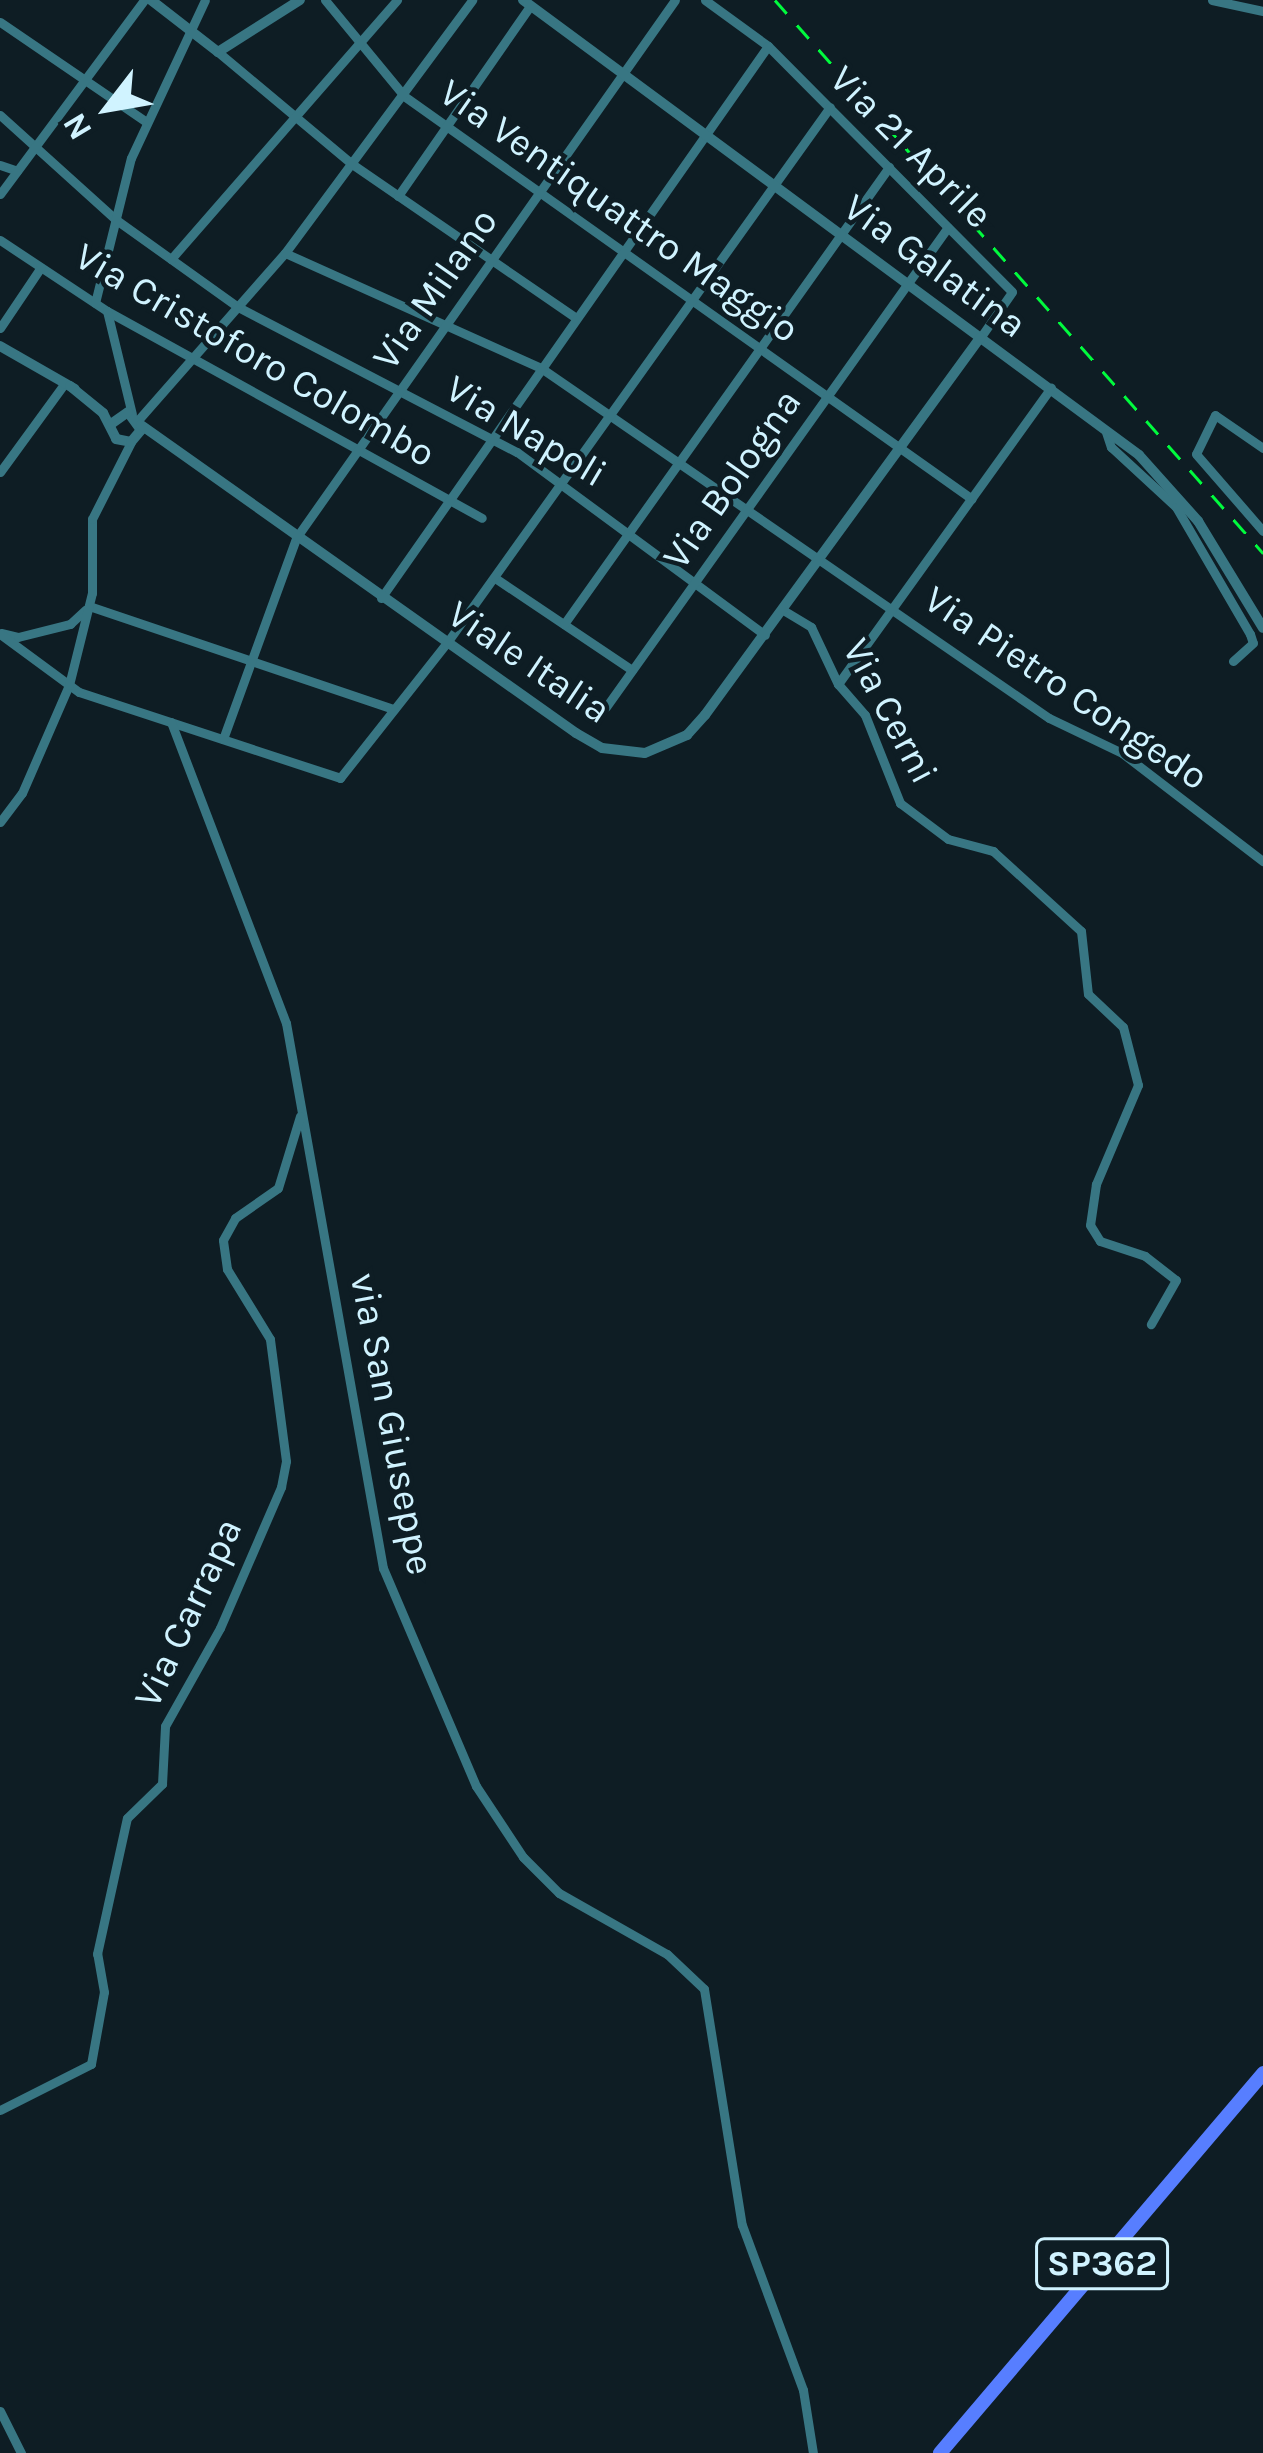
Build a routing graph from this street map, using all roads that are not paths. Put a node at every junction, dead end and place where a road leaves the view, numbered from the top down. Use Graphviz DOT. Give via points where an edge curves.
graph roads {
  1 [pos="148,0"];
  2 [pos="205,0"];
  3 [pos="300,0"];
  4 [pos="325,0"];
  5 [pos="397,0"];
  6 [pos="472,0"];
  7 [pos="675,0"];
  8 [pos="705,0"];
  9 [pos="1212,0"];
  10 [pos="526,3"];
  11 [pos="1263,10"];
  12 [pos="0,22"];
  13 [pos="189,29"];
  14 [pos="360,43"];
  15 [pos="768,46"];
  16 [pos="218,52"];
  17 [pos="623,74"];
  18 [pos="83,83"];
  19 [pos="404,96"];
  20 [pos="830,107"];
  21 [pos="0,115"];
  22 [pos="297,117"];
  23 [pos="145,121"];
  24 [pos="446,126"];
  25 [pos="706,134"];
  26 [pos="35,147"];
  27 [pos="352,164"];
  28 [pos="0,165"];
  29 [pos="889,167"];
  30 [pos="17,171"];
  31 [pos="775,185"];
  32 [pos="540,192"];
  33 [pos="0,194"];
  34 [pos="398,196"];
  35 [pos="115,219"];
  36 [pos="948,227"];
  37 [pos="841,234"];
  38 [pos="0,240"];
  39 [pos="623,251"];
  40 [pos="285,253"];
  41 [pos="171,259"];
  42 [pos="492,260"];
  43 [pos="41,267"];
  44 [pos="907,285"];
  45 [pos="694,300"];
  46 [pos="95,303"];
  47 [pos="238,307"];
  48 [pos="107,311"];
  49 [pos="576,318"];
  50 [pos="446,324"];
  51 [pos="0,328"];
  52 [pos="980,338"];
  53 [pos="0,346"];
  54 [pos="762,347"];
  55 [pos="195,357"];
  56 [pos="542,368"];
  57 [pos="68,385"];
  58 [pos="1051,388"];
  59 [pos="399,391"];
  60 [pos="828,396"];
  61 [pos="611,416"];
  62 [pos="133,418"];
  63 [pos="111,424"];
  64 [pos="1105,429"];
  65 [pos="492,438"];
  66 [pos="116,439"];
  67 [pos="134,440"];
  68 [pos="901,447"];
  69 [pos="1263,448"];
  70 [pos="358,450"];
  71 [pos="4,458"];
  72 [pos="179,458"];
  73 [pos="680,463"];
  74 [pos="0,472"];
  75 [pos="111,480"];
  76 [pos="563,483"];
  77 [pos="972,499"];
  78 [pos="449,500"];
  79 [pos="746,511"];
  80 [pos="482,518"];
  81 [pos="1263,531"];
  82 [pos="630,534"];
  83 [pos="296,538"];
  84 [pos="819,560"];
  85 [pos="494,578"];
  86 [pos="695,583"];
  87 [pos="380,598"];
  88 [pos="88,606"];
  89 [pos="893,608"];
  90 [pos="783,610"];
  91 [pos="564,624"];
  92 [pos="1263,628"];
  93 [pos="0,633"];
  94 [pos="765,635"];
  95 [pos="446,644"];
  96 [pos="250,661"];
  97 [pos="1233,662"];
  98 [pos="632,670"];
  99 [pos="838,684"];
  100 [pos="69,685"];
  101 [pos="606,707"];
  102 [pos="394,710"];
  103 [pos="170,722"];
  104 [pos="224,740"];
  105 [pos="0,822"];
  106 [pos="1263,861"];
  107 [pos="302,1111"];
  108 [pos="1150,1324"];
  109 [pos="1263,2073"];
  110 [pos="0,2110"];
  111 [pos="0,2411"];
  112 [pos="21,2453"];
  113 [pos="813,2453"];
  114 [pos="940,2453"];
  1 -- 13 [label="street"];
  1 -- 18 [label="street"];
  2 -- 13 [label="street"];
  3 -- 16 [label="street"];
  4 -- 14 [label="street, Via Ventiquattro Maggio"];
  5 -- 14 [label="street"];
  6 -- 19 [label="street"];
  7 -- 17 [label="street, Via Milano"];
  8 -- 15 [label="street, Via 21 Aprile"];
  9 -- 11 [label="street"];
  10 -- 17 [label="street, Via Galatina"];
  10 -- 24 [label="street"];
  12 -- 18 [label="street"];
  13 -- 16 [label="street"];
  13 -- 23 [label="street"];
  14 -- 19 [label="street, Via Ventiquattro Maggio"];
  14 -- 22 [label="street"];
  15 -- 20 [label="street, Via 21 Aprile"];
  15 -- 25 [label="street"];
  16 -- 22 [label="street"];
  17 -- 25 [label="street, Via Galatina"];
  17 -- 32 [label="street, Via Milano"];
  18 -- 23 [label="street"];
  18 -- 26 [label="street"];
  19 -- 24 [label="street, Via Ventiquattro Maggio"];
  19 -- 27 [label="street"];
  20 -- 29 [label="street, Via 21 Aprile"];
  20 -- 31 [label="street"];
  21 -- 26 [label="street, Via Napoli"];
  22 -- 27 [label="street"];
  22 -- 41 [label="street"];
  23 -- 35 [label="street"];
  24 -- 32 [label="street, Via Ventiquattro Maggio"];
  24 -- 34 [label="street"];
  25 -- 31 [label="street, Via Galatina"];
  25 -- 39 [label="street"];
  26 -- 30 [label="street"];
  26 -- 35 [label="street, Via Napoli"];
  27 -- 34 [label="street"];
  27 -- 40 [label="street"];
  28 -- 30 [label="street"];
  29 -- 36 [label="street, Via 21 Aprile"];
  29 -- 37 [label="street"];
  30 -- 33 [label="street"];
  31 -- 37 [label="street, Via Galatina"];
  31 -- 45 [label="street"];
  32 -- 39 [label="street, Via Ventiquattro Maggio"];
  32 -- 42 [label="street, Via Milano"];
  34 -- 42 [label="street"];
  35 -- 41 [label="street, Via Napoli"];
  35 -- 46 [label="street"];
  36 -- 44 [label="street, Via Bologna"];
  36 -- 52 [label="street, Via 21 Aprile" via="1012,292"];
  37 -- 44 [label="street, Via Galatina"];
  37 -- 54 [label="street"];
  38 -- 43 [label="street, Via Cristoforo Colombo"];
  39 -- 45 [label="street, Via Ventiquattro Maggio"];
  39 -- 49 [label="street"];
  40 -- 47 [label="street"];
  40 -- 50 [label="street, Via Pietro Congedo"];
  41 -- 47 [label="street, Via Napoli"];
  42 -- 49 [label="street"];
  42 -- 50 [label="street, Via Milano"];
  43 -- 46 [label="street, Via Cristoforo Colombo"];
  43 -- 51 [label="street"];
  44 -- 52 [label="street, Via Galatina"];
  44 -- 60 [label="street, Via Bologna"];
  45 -- 54 [label="street, Via Ventiquattro Maggio"];
  45 -- 61 [label="street"];
  46 -- 48 [label="street, Via Cristoforo Colombo"];
  47 -- 55 [label="street"];
  47 -- 59 [label="street, Via Napoli"];
  48 -- 55 [label="street, Via Cristoforo Colombo"];
  48 -- 62 [label="street"];
  49 -- 56 [label="street"];
  50 -- 56 [label="street, Via Pietro Congedo"];
  50 -- 59 [label="street, Via Milano"];
  52 -- 58 [label="street, Via Galatina"];
  52 -- 68 [label="street, Viale Italia"];
  53 -- 57 [label="street, Viale Italia"];
  54 -- 60 [label="street, Via Ventiquattro Maggio"];
  54 -- 73 [label="street"];
  55 -- 62 [label="street"];
  55 -- 70 [label="street, Via Cristoforo Colombo"];
  56 -- 61 [label="street, Via Pietro Congedo"];
  56 -- 65 [label="street"];
  57 -- 62 [label="street, Viale Italia"];
  57 -- 63 [label="street, Viale Italia"];
  57 -- 71 [label="street"];
  58 -- 64 [label="street, Via Galatina"];
  58 -- 77 [label="street"];
  59 -- 65 [label="street, Via Napoli"];
  59 -- 70 [label="street, Via Milano"];
  60 -- 68 [label="street, Via Ventiquattro Maggio"];
  60 -- 79 [label="street, Via Bologna"];
  61 -- 73 [label="street, Via Pietro Congedo"];
  61 -- 76 [label="street"];
  62 -- 63 [label="street"];
  62 -- 67 [label="street"];
  62 -- 72 [label="street, Viale Italia"];
  63 -- 66 [label="street, Viale Italia"];
  64 -- 92 [label="street, Via Galatina" via="1198,521"];
  64 -- 97 [label="street" via="1111,447 1176,507 1250,634 1253,644"];
  65 -- 76 [label="street, Via Napoli"];
  65 -- 78 [label="street"];
  66 -- 67 [label="street, Viale Italia"];
  66 -- 75 [label="street"];
  67 -- 72 [label="street, Viale Italia"];
  67 -- 75 [label="street"];
  68 -- 77 [label="street, Via Ventiquattro Maggio"];
  68 -- 84 [label="street, Viale Italia"];
  69 -- 81 [label="street" via="1215,415 1196,454"];
  70 -- 78 [label="street, Via Cristoforo Colombo"];
  70 -- 83 [label="street, Via Milano"];
  71 -- 74 [label="street"];
  72 -- 83 [label="street, Viale Italia"];
  73 -- 79 [label="street, Via Pietro Congedo"];
  73 -- 82 [label="street"];
  75 -- 88 [label="street" via="92,519"];
  76 -- 82 [label="street, Via Napoli"];
  76 -- 85 [label="street"];
  77 -- 89 [label="street"];
  78 -- 80 [label="street, Via Cristoforo Colombo"];
  78 -- 87 [label="street"];
  79 -- 84 [label="street, Via Pietro Congedo"];
  79 -- 86 [label="street, Via Bologna"];
  82 -- 86 [label="street, Via Napoli"];
  82 -- 91 [label="street"];
  83 -- 87 [label="street, Viale Italia"];
  83 -- 96 [label="street, Via Milano"];
  84 -- 89 [label="street, Via Pietro Congedo"];
  84 -- 90 [label="street, Viale Italia"];
  85 -- 91 [label="street"];
  85 -- 95 [label="street"];
  86 -- 94 [label="street, Via Napoli"];
  86 -- 98 [label="street, Via Bologna"];
  87 -- 95 [label="street, Viale Italia"];
  88 -- 93 [label="street" via="70,624 18,637"];
  88 -- 96 [label="street"];
  88 -- 100 [label="street"];
  89 -- 99 [label="street"];
  89 -- 106 [label="street, Via Pietro Congedo" via="1058,724 1122,753"];
  90 -- 94 [label="street, Viale Italia"];
  90 -- 99 [label="street, Via Cerni" via="811,628"];
  91 -- 98 [label="street"];
  93 -- 100 [label="street"];
  94 -- 95 [label="street, Viale Italia" via="686,735 623,754 576,733"];
  95 -- 102 [label="street"];
  96 -- 102 [label="street"];
  96 -- 104 [label="street, Via Milano"];
  98 -- 101 [label="street, Via Bologna"];
  99 -- 108 [label="street, Via Cerni" via="865,715 900,803 948,839 993,851 1081,931 1088,994 1123,1027 1138,1085 1096,1184 1090,1225 1100,1241 1145,1256 1176,1280"];
  100 -- 103 [label="street"];
  100 -- 105 [label="street" via="22,793"];
  102 -- 104 [label="street" via="340,778"];
  103 -- 104 [label="street"];
  103 -- 107 [label="street, via San Giuseppe" via="253,922 286,1023"];
  107 -- 110 [label="street, Via Carrapa" via="278,1189 235,1218 223,1240 227,1269 269,1339 286,1461 281,1487 220,1628 165,1726 162,1784 127,1818 98,1954 104,1992 91,2064"];
  107 -- 113 [label="street, via San Giuseppe" via="383,1568 476,1786 523,1857 559,1893 667,1954 704,1990 746,2239 803,2390"];
  109 -- 114 [label="main road, SP362"];
  111 -- 112 [label="street"];
}
